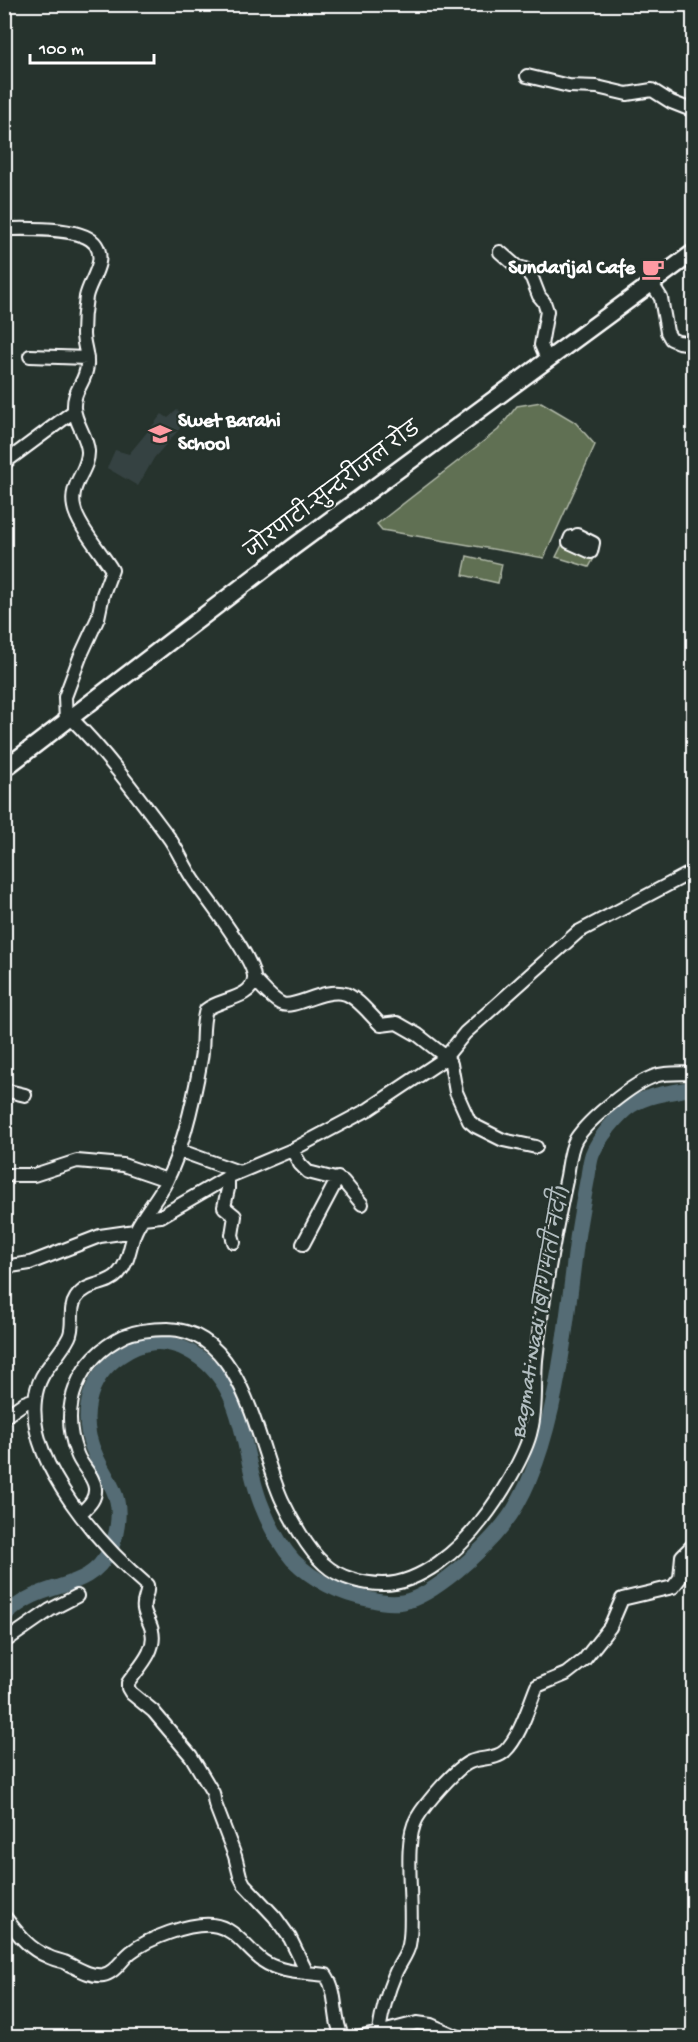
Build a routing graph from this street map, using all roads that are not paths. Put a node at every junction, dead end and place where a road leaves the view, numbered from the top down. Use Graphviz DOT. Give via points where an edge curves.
graph roads {
  1 [pos="527,76"];
  2 [pos="693,111"];
  3 [pos="4,229"];
  4 [pos="500,252"];
  5 [pos="693,252"];
  6 [pos="651,282"];
  7 [pos="693,344"];
  8 [pos="30,356"];
  9 [pos="87,358"];
  10 [pos="547,359"];
  11 [pos="74,411"];
  12 [pos="4,463"];
  13 [pos="69,720"];
  14 [pos="4,769"];
  15 [pos="693,871"];
  16 [pos="254,979"];
  17 [pos="446,1057"];
  18 [pos="693,1073"];
  19 [pos="4,1090"];
  20 [pos="25,1095"];
  21 [pos="536,1147"];
  22 [pos="178,1150"];
  23 [pos="292,1150"];
  24 [pos="4,1175"];
  25 [pos="234,1175"];
  26 [pos="338,1178"];
  27 [pos="167,1180"];
  28 [pos="363,1204"];
  29 [pos="143,1218"];
  30 [pos="135,1231"];
  31 [pos="234,1242"];
  32 [pos="303,1244"];
  33 [pos="4,1267"];
  34 [pos="35,1399"];
  35 [pos="4,1417"];
  36 [pos="80,1514"];
  37 [pos="693,1544"];
  38 [pos="77,1596"];
  39 [pos="4,1642"];
  40 [pos="4,1916"];
  41 [pos="307,1973"];
  42 [pos="379,2031"];
  43 [pos="343,2037"];
  44 [pos="359,2037"];
  45 [pos="461,2037"];
  1 -- 2 [label="street" via="627,94 652,90"];
  3 -- 9 [label="street" via="66,231 90,239 98,247 99,265 87,294 84,315"];
  4 -- 10 [label="street" via="525,269 544,302 547,311 541,345"];
  5 -- 6 [label="main road, जोरपाटी-सुन्दरीजल रोड"];
  6 -- 7 [label="street" via="661,298 671,339"];
  6 -- 10 [label="main road, जोरपाटी-सुन्दरीजल रोड"];
  8 -- 9 [label="street"];
  9 -- 11 [label="street" via="87,370 74,394"];
  10 -- 13 [label="main road, जोरपाटी-सुन्दरीजल रोड"];
  11 -- 12 [label="street"];
  11 -- 13 [label="street" via="88,450 73,494 74,508 112,570 98,618 65,698"];
  13 -- 14 [label="main road, जोरपाटी-सुन्दरीजल रोड"];
  13 -- 16 [label="street" via="99,746 168,836 241,950"];
  15 -- 17 [label="street" via="578,932 465,1033"];
  16 -- 17 [label="street" via="282,1004 292,1005 334,992 348,995 381,1025 396,1023"];
  16 -- 22 [label="street" via="240,996 206,1010 194,1096"];
  17 -- 21 [label="street" via="469,1121 503,1140"];
  17 -- 23 [label="street" via="369,1109"];
  18 -- 36 [label="street" via="655,1076 611,1102 574,1141 549,1267 530,1435 493,1506 442,1560 409,1581 394,1584 366,1584 324,1565 281,1498 243,1392 225,1360 203,1341 175,1329 142,1330 123,1337 93,1359 76,1384 70,1407 70,1437 94,1483 92,1503"];
  19 -- 20 [label="street"];
  22 -- 25 [label="street"];
  22 -- 27 [label="street"];
  23 -- 25 [label="street"];
  23 -- 26 [label="street" via="308,1172"];
  24 -- 27 [label="street" via="34,1174 78,1161 123,1165"];
  25 -- 29 [label="street" via="161,1216"];
  25 -- 31 [label="street" via="224,1207 236,1216"];
  26 -- 28 [label="street"];
  26 -- 32 [label="street"];
  27 -- 29 [label="street"];
  29 -- 30 [label="street"];
  30 -- 33 [label="street" via="100,1236 30,1263"];
  30 -- 34 [label="street" via="130,1254 120,1272 88,1287 75,1300 72,1330 44,1371"];
  34 -- 35 [label="street"];
  34 -- 36 [label="street" via="42,1449"];
  36 -- 41 [label="street" via="147,1585 144,1610 153,1642 128,1688 190,1756 213,1793 244,1884 290,1938"];
  37 -- 42 [label="street" via="682,1556 680,1578 673,1587 622,1599 610,1627 584,1660 566,1674 537,1686 527,1714 506,1751 459,1767 416,1819 411,1838 409,1947 395,1973"];
  38 -- 39 [label="street"];
  40 -- 41 [label="street" via="36,1951 96,1975 109,1973 136,1948 199,1925 213,1925 238,1936 275,1967"];
  41 -- 43 [label="street" via="326,1975 331,1983 335,2017"];
  42 -- 44 [label="street"];
  42 -- 45 [label="street" via="417,2023"];
}
